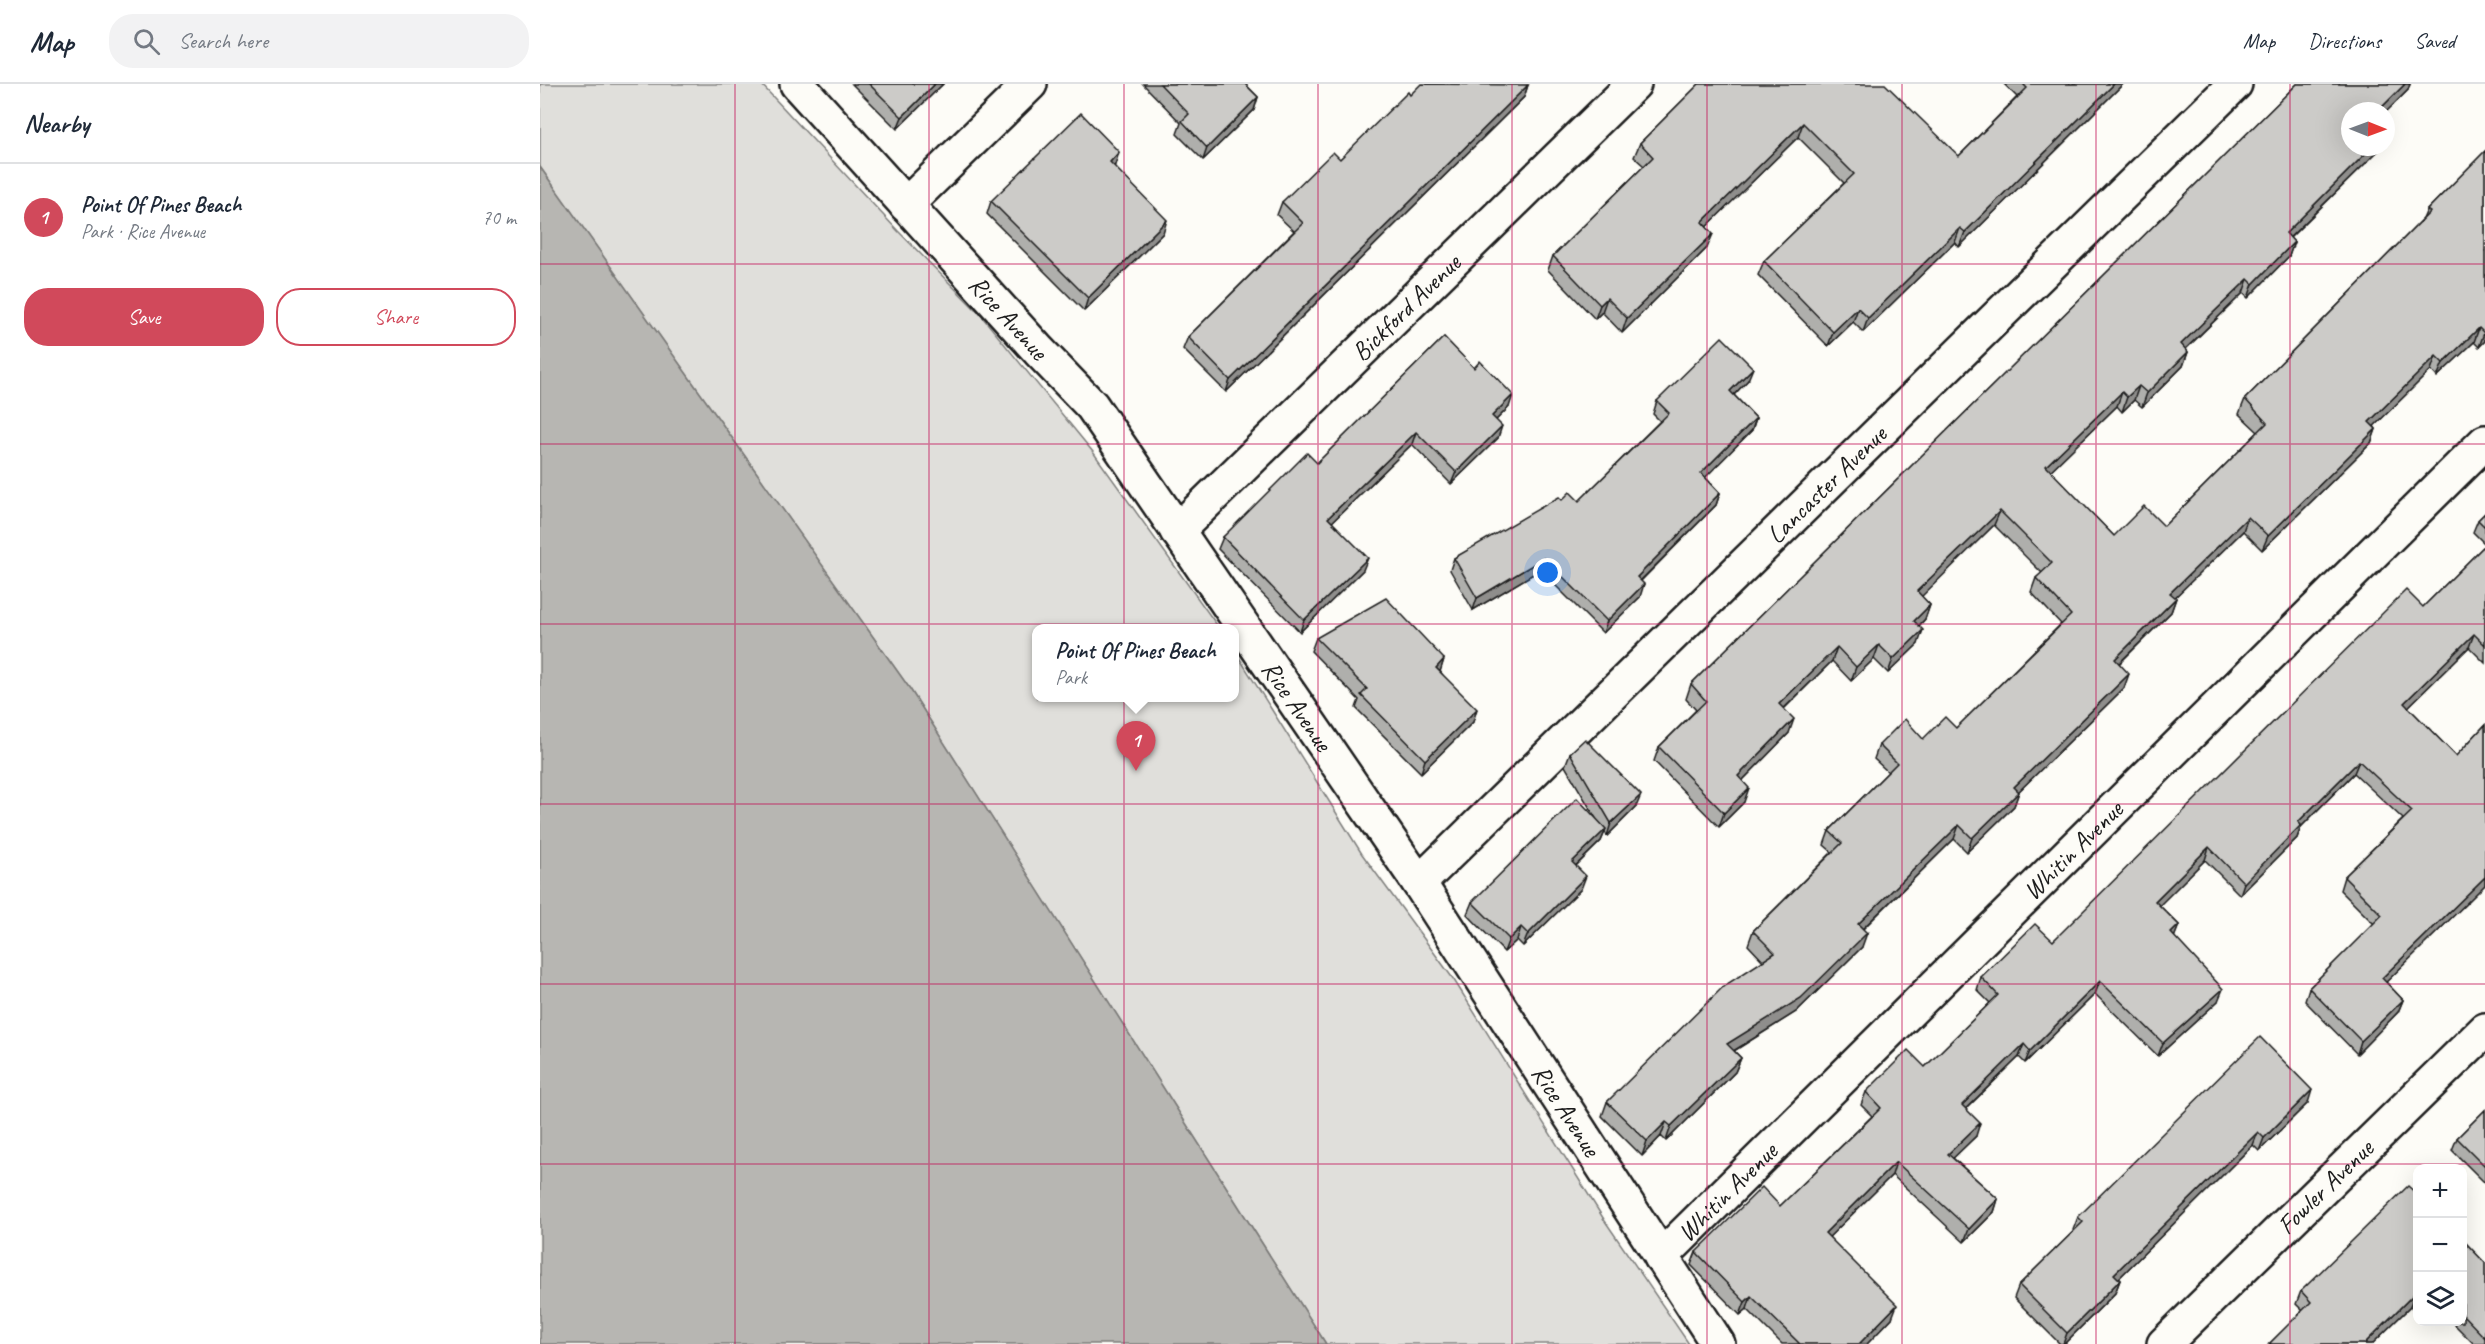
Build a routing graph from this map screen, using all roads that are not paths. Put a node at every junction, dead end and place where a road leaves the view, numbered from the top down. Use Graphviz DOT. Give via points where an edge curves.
graph roads {
  1 [pos="797,84"];
  2 [pos="1030,84"];
  3 [pos="1634,84"];
  4 [pos="2235,84"];
  5 [pos="906,205"];
  6 [pos="2485,442"];
  7 [pos="1177,531"];
  8 [pos="1419,883"];
  9 [pos="2485,1030"];
  10 [pos="1660,1257"];
  11 [pos="1718,1344"];
  12 [pos="2164,1344"];
  1 -- 5 [label="street, Rice Avenue"];
  2 -- 5 [label="street"];
  3 -- 7 [label="street, Bickford Avenue"];
  4 -- 8 [label="street, Lancaster Avenue"];
  5 -- 7 [label="street, Rice Avenue" via="1092,405"];
  6 -- 10 [label="street, Whitin Avenue"];
  7 -- 8 [label="street, Rice Avenue"];
  8 -- 10 [label="street, Rice Avenue"];
  9 -- 12 [label="street, Fowler Avenue"];
  10 -- 11 [label="street, Rice Avenue"];
}
